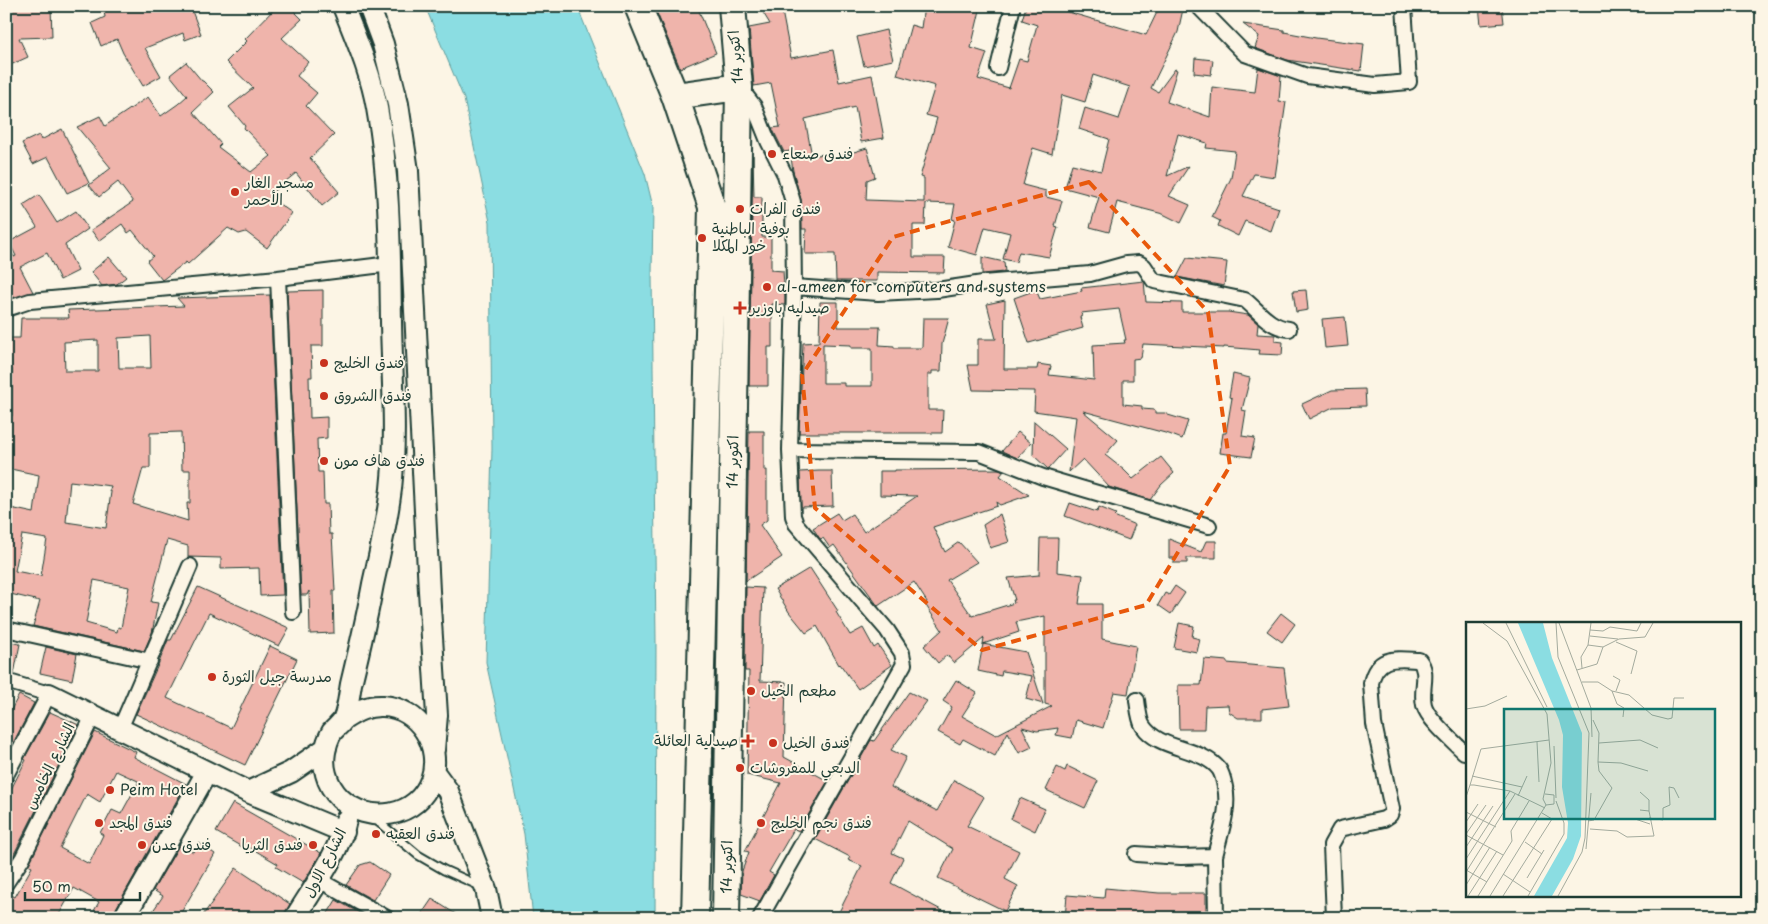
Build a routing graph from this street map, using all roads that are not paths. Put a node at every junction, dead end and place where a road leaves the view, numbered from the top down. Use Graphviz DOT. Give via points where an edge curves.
graph roads {
  1 [pos="343,6"];
  2 [pos="370,6"];
  3 [pos="638,6"];
  4 [pos="732,6"];
  5 [pos="1012,6"];
  6 [pos="1198,6"];
  7 [pos="1404,6"];
  8 [pos="998,68"];
  9 [pos="739,87"];
  10 [pos="675,96"];
  11 [pos="390,264"];
  12 [pos="278,278"];
  13 [pos="794,287"];
  14 [pos="6,309"];
  15 [pos="1289,329"];
  16 [pos="790,450"];
  17 [pos="1209,526"];
  18 [pos="190,566"];
  19 [pos="293,612"];
  20 [pos="6,629"];
  21 [pos="150,661"];
  22 [pos="6,682"];
  23 [pos="49,694"];
  24 [pos="1137,700"];
  25 [pos="93,716"];
  26 [pos="343,720"];
  27 [pos="120,729"];
  28 [pos="326,748"];
  29 [pos="1464,752"];
  30 [pos="434,762"];
  31 [pos="206,772"];
  32 [pos="6,775"];
  33 [pos="248,792"];
  34 [pos="349,806"];
  35 [pos="371,815"];
  36 [pos="344,832"];
  37 [pos="1136,854"];
  38 [pos="1215,856"];
  39 [pos="319,880"];
  40 [pos="6,883"];
  41 [pos="486,889"];
  42 [pos="766,916"];
  43 [pos="124,918"];
  44 [pos="295,918"];
  45 [pos="387,918"];
  46 [pos="492,918"];
  47 [pos="695,918"];
  48 [pos="726,918"];
  49 [pos="1216,918"];
  50 [pos="1334,918"];
  1 -- 11 [label="main road" via="377,107 386,184"];
  2 -- 30 [label="main road" via="398,104 408,171 438,715"];
  3 -- 10 [label="highway"];
  4 -- 9 [label="highway, 14 اكتوبر"];
  5 -- 8 [label="street"];
  6 -- 7 [label="street" via="1245,54 1306,76 1375,85 1409,82"];
  9 -- 10 [label="highway"];
  9 -- 13 [label="street" via="754,106 785,175 793,202"];
  9 -- 48 [label="highway, 14 اكتوبر"];
  10 -- 47 [label="highway" via="712,207"];
  11 -- 12 [label="street"];
  11 -- 26 [label="main road" via="391,490"];
  12 -- 14 [label="street" via="30,301"];
  12 -- 19 [label="street"];
  13 -- 15 [label="street" via="878,293 938,290 1090,274 1138,264 1144,266 1154,281 1244,300 1264,319"];
  13 -- 16 [label="street"];
  16 -- 17 [label="street" via="979,452 1043,476"];
  16 -- 42 [label="street" via="796,524 887,630 902,653 904,664"];
  18 -- 21 [label="street"];
  20 -- 21 [label="street"];
  21 -- 27 [label="street"];
  22 -- 23 [label="street"];
  23 -- 25 [label="main road"];
  23 -- 32 [label="street"];
  24 -- 38 [label="street" via="1142,726 1154,736 1200,756 1220,770 1226,788 1226,808"];
  25 -- 27 [label="main road"];
  25 -- 40 [label="street, الشارع الخامس" via="22,859"];
  26 -- 28 [label="main road" via="332,732"];
  26 -- 30 [label="main road" via="369,707 398,709 422,726 430,738"];
  27 -- 31 [label="main road"];
  28 -- 33 [label="main road" via="291,772"];
  28 -- 34 [label="main road" via="325,772 329,784"];
  29 -- 50 [label="street" via="1428,714 1424,704 1424,665 1419,660 1386,660 1372,683 1374,724 1392,809 1384,819 1340,829 1335,837 1331,846"];
  30 -- 35 [label="main road" via="428,788 418,801 388,815"];
  30 -- 41 [label="main road"];
  31 -- 33 [label="main road"];
  31 -- 43 [label="main road"];
  33 -- 36 [label="main road"];
  34 -- 35 [label="main road"];
  34 -- 36 [label="main road, الشارع الاول"];
  35 -- 41 [label="lane" via="418,855"];
  36 -- 39 [label="main road, الشارع الاول"];
  37 -- 38 [label="street" via="1181,858"];
  38 -- 49 [label="street"];
  39 -- 44 [label="main road, الشارع الاول"];
  39 -- 45 [label="street"];
  41 -- 46 [label="main road"];
}
